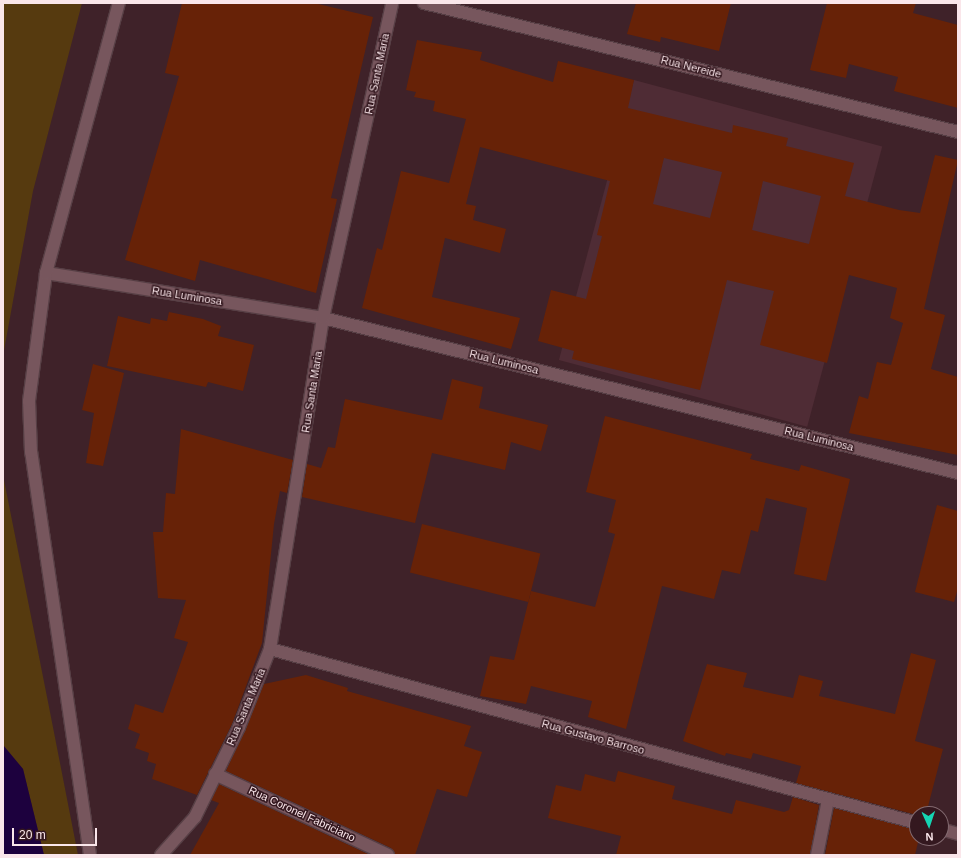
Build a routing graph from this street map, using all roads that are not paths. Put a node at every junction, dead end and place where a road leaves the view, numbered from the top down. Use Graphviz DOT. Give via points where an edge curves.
graph roads {
  1 [pos="119,3"];
  2 [pos="392,3"];
  3 [pos="424,3"];
  4 [pos="958,132"];
  5 [pos="46,273"];
  6 [pos="323,318"];
  7 [pos="958,474"];
  8 [pos="270,649"];
  9 [pos="215,774"];
  10 [pos="828,800"];
  11 [pos="909,821"];
  12 [pos="90,855"];
  13 [pos="161,855"];
  14 [pos="388,855"];
  15 [pos="817,855"];
  1 -- 5 [label="street"];
  2 -- 6 [label="street, Rua Santa Maria"];
  3 -- 4 [label="street, Rua Nereide"];
  5 -- 6 [label="street, Rua Luminosa"];
  5 -- 12 [label="street" via="29,401 31,452"];
  6 -- 7 [label="street, Rua Luminosa"];
  6 -- 8 [label="street, Rua Santa Maria"];
  8 -- 9 [label="street, Rua Santa Maria" via="239,727"];
  8 -- 10 [label="street, Rua Gustavo Barroso"];
  9 -- 13 [label="street, Rua Santa Maria" via="195,817"];
  9 -- 14 [label="street, Rua Coronel Fabriciano"];
  10 -- 11 [label="street, Rua Gustavo Barroso"];
  10 -- 15 [label="street"];
}
